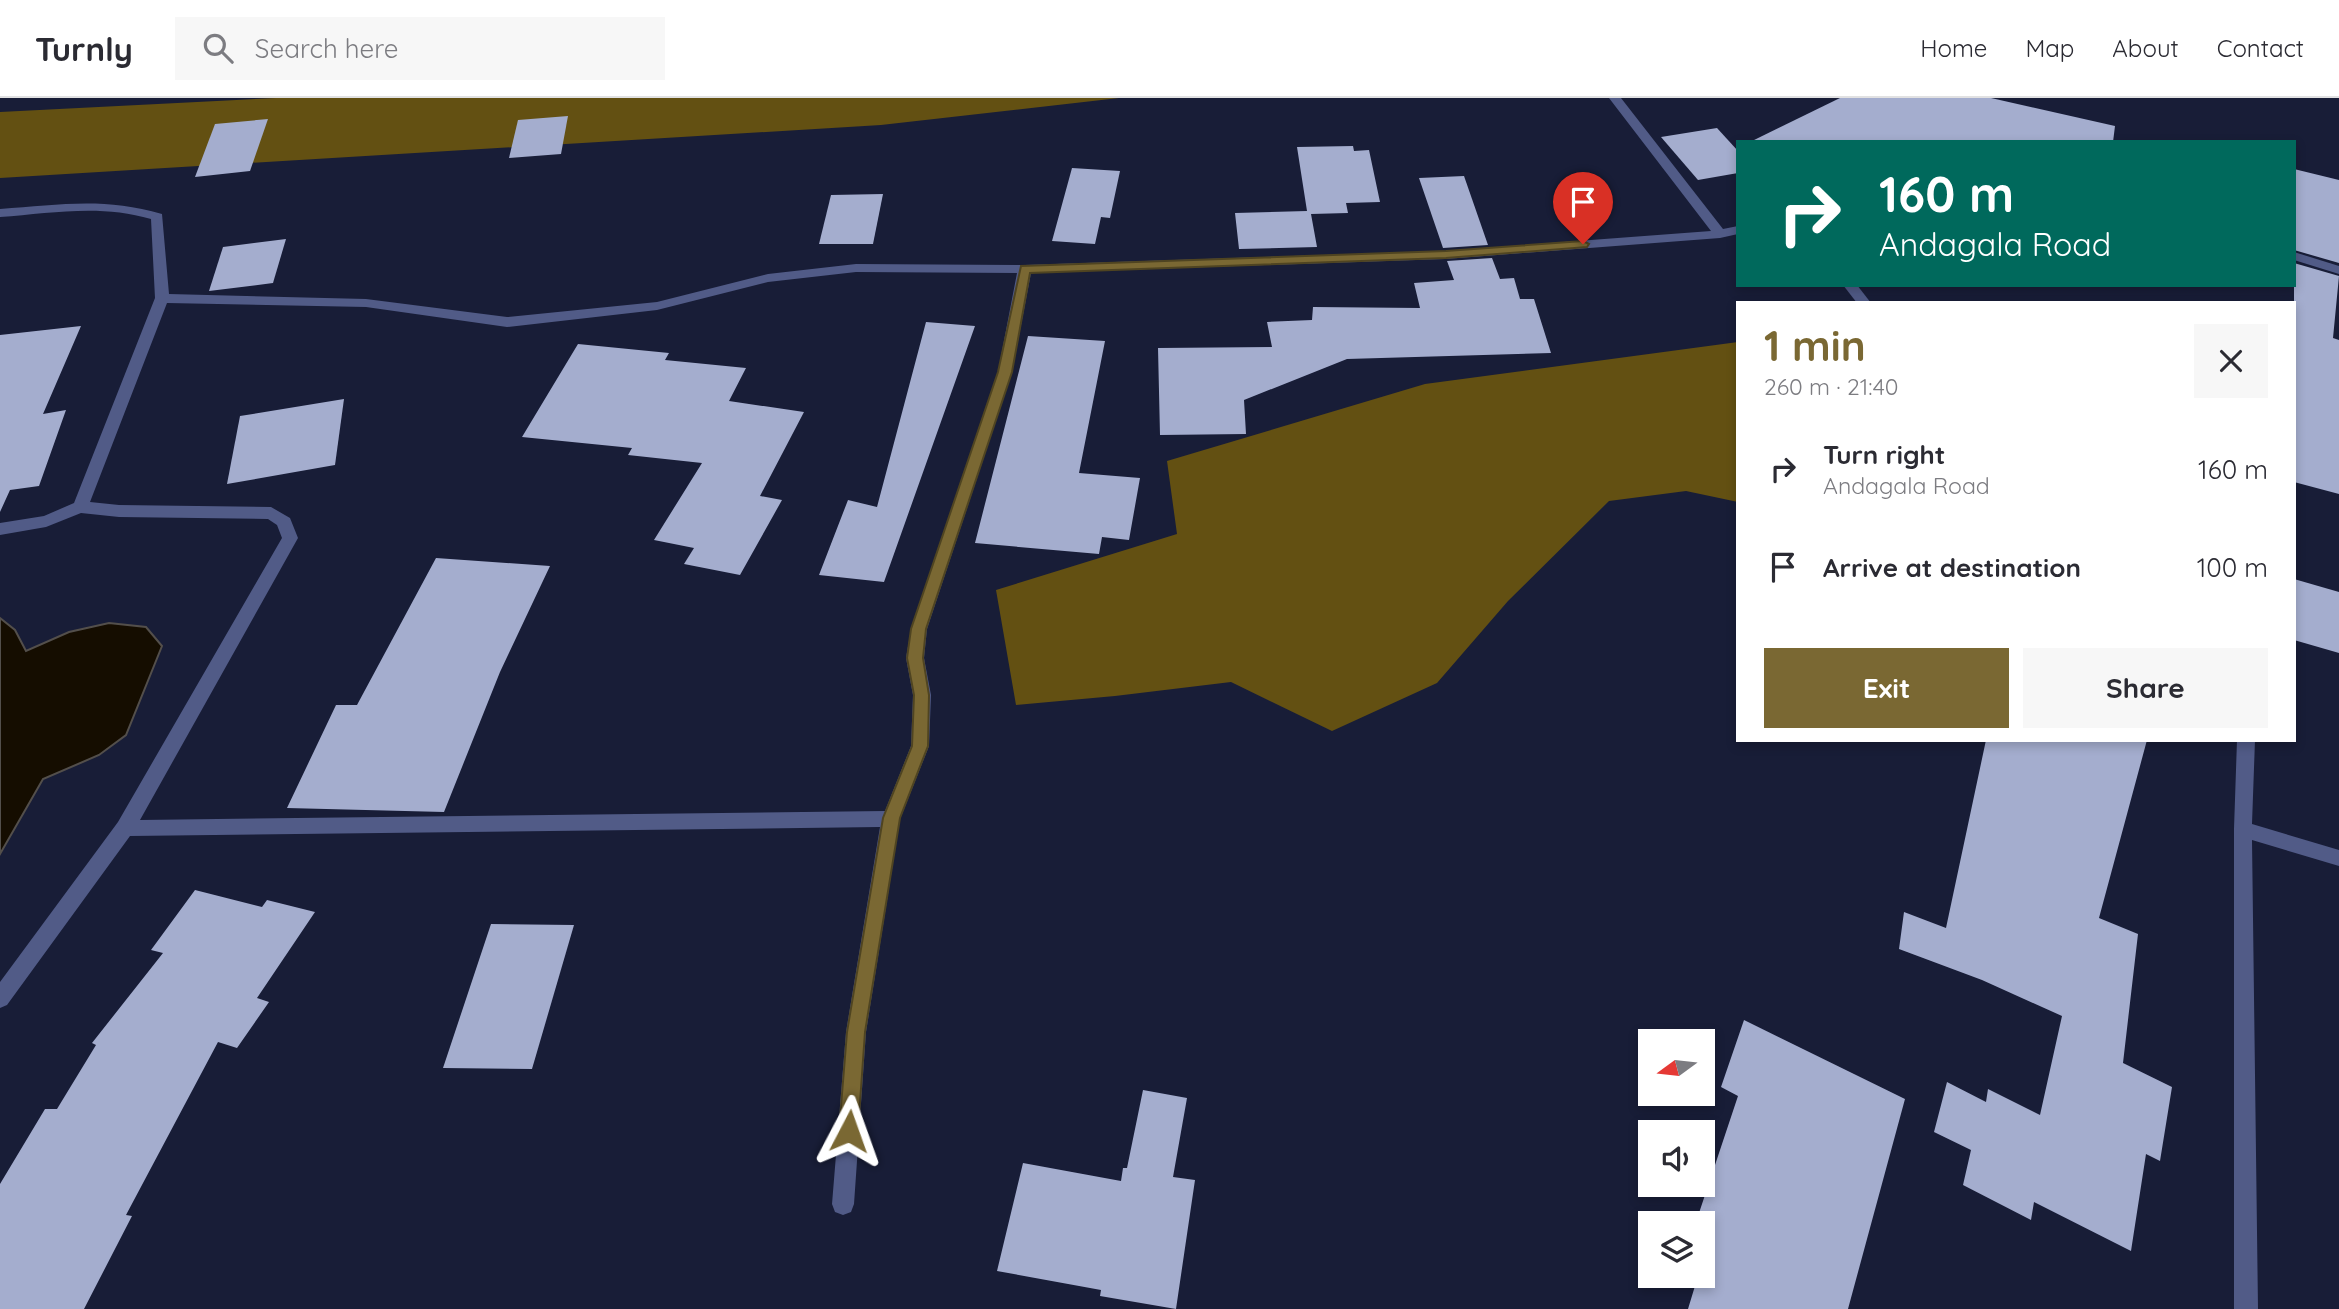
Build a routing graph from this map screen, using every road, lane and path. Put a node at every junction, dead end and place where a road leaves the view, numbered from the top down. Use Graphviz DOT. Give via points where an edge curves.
graph roads {
  1 [pos="1615,98"];
  2 [pos="0,213"];
  3 [pos="1736,230"];
  4 [pos="1720,234"];
  5 [pos="2296,257"];
  6 [pos="1025,269"];
  7 [pos="2339,271"];
  8 [pos="1852,287"];
  9 [pos="162,298"];
  10 [pos="1862,301"];
  11 [pos="80,506"];
  12 [pos="0,528"];
  13 [pos="2245,742"];
  14 [pos="891,818"];
  15 [pos="125,828"];
  16 [pos="2244,830"];
  17 [pos="2339,858"];
  18 [pos="0,998"];
  19 [pos="843,1204"];
  20 [pos="2246,1309"];
  1 -- 4 [label="street"];
  2 -- 9 [label="street" via="90,206 127,208 157,218"];
  3 -- 4 [label="street"];
  4 -- 6 [label="street" via="1446,255"];
  5 -- 7 [label="street"];
  6 -- 9 [label="street" via="856,268 768,278 657,306 507,323 366,303"];
  6 -- 14 [label="street" via="1005,372 919,629 915,658 922,695 920,746"];
  8 -- 10 [label="street"];
  9 -- 11 [label="street"];
  11 -- 12 [label="street" via="46,520"];
  11 -- 15 [label="street" via="119,511 271,513 284,522 290,538"];
  13 -- 16 [label="street"];
  14 -- 15 [label="street"];
  14 -- 19 [label="street" via="856,1032"];
  15 -- 18 [label="street"];
  16 -- 17 [label="street"];
  16 -- 20 [label="street"];
}
